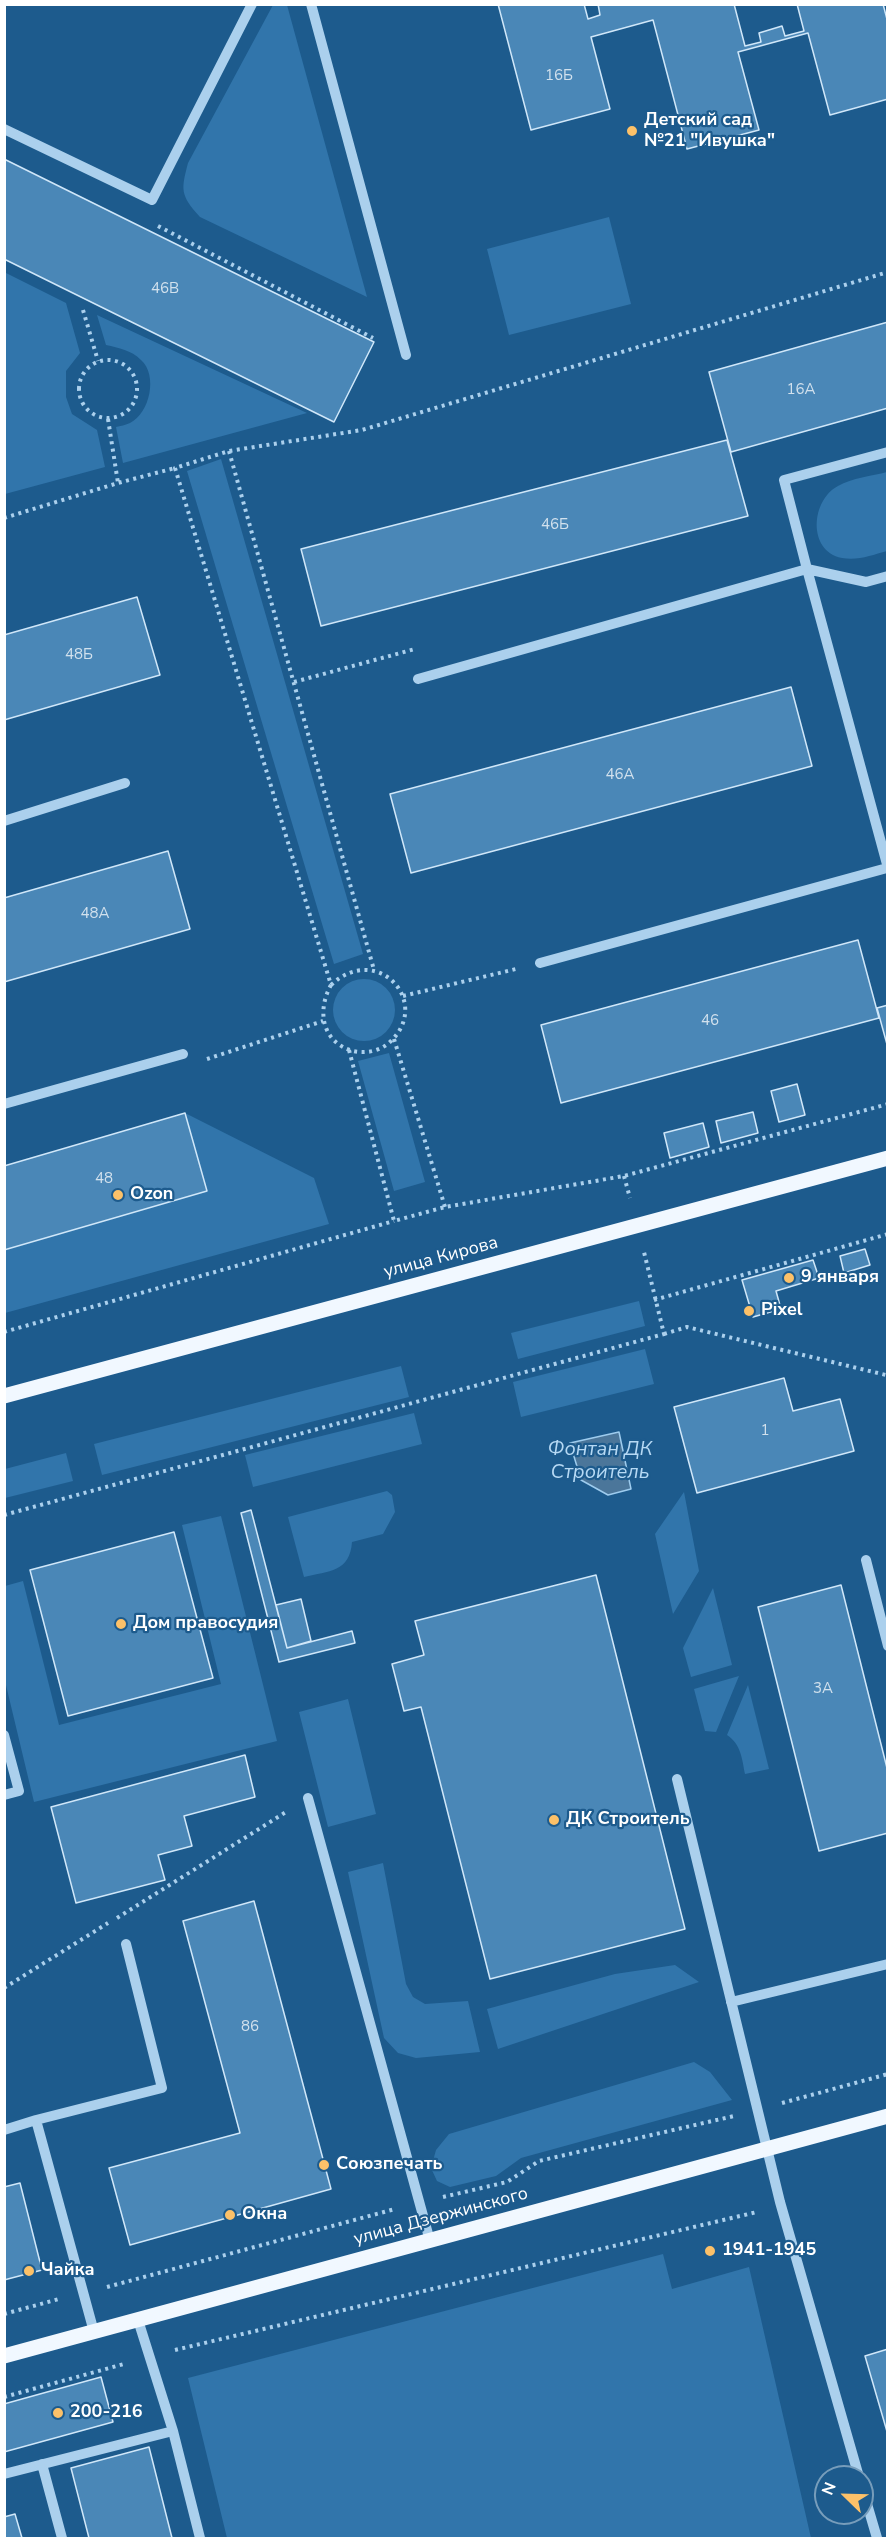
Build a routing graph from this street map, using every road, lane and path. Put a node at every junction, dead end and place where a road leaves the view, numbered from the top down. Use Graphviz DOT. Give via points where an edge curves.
graph roads {
  1 [pos="252,4"];
  2 [pos="311,4"];
  3 [pos="4,129"];
  4 [pos="156,225"];
  5 [pos="888,272"];
  6 [pos="83,310"];
  7 [pos="406,355"];
  8 [pos="98,361"];
  9 [pos="108,419"];
  10 [pos="229,452"];
  11 [pos="888,452"];
  12 [pos="176,468"];
  13 [pos="118,483"];
  14 [pos="4,518"];
  15 [pos="807,569"];
  16 [pos="888,576"];
  17 [pos="421,648"];
  18 [pos="418,679"];
  19 [pos="294,682"];
  20 [pos="125,783"];
  21 [pos="4,821"];
  22 [pos="887,868"];
  23 [pos="540,963"];
  24 [pos="374,970"];
  25 [pos="331,985"];
  26 [pos="403,996"];
  27 [pos="323,1021"];
  28 [pos="394,1039"];
  29 [pos="349,1050"];
  30 [pos="183,1054"];
  31 [pos="4,1104"];
  32 [pos="888,1104"];
  33 [pos="888,1158"];
  34 [pos="445,1207"];
  35 [pos="394,1221"];
  36 [pos="888,1234"];
  37 [pos="4,1332"];
  38 [pos="664,1334"];
  39 [pos="888,1379"];
  40 [pos="4,1396"];
  41 [pos="4,1515"];
  42 [pos="866,1560"];
  43 [pos="888,1646"];
  44 [pos="4,1735"];
  45 [pos="677,1779"];
  46 [pos="4,1795"];
  47 [pos="308,1798"];
  48 [pos="126,1944"];
  49 [pos="888,1964"];
  50 [pos="4,1988"];
  51 [pos="731,2002"];
  52 [pos="734,2116"];
  53 [pos="888,2116"];
  54 [pos="36,2121"];
  55 [pos="4,2130"];
  56 [pos="766,2149"];
  57 [pos="741,2156"];
  58 [pos="754,2201"];
  59 [pos="430,2241"];
  60 [pos="138,2320"];
  61 [pos="94,2332"];
  62 [pos="4,2356"];
  63 [pos="150,2356"];
  64 [pos="4,2397"];
  65 [pos="173,2431"];
  66 [pos="42,2464"];
  67 [pos="856,2465"];
  68 [pos="4,2474"];
  69 [pos="62,2538"];
  70 [pos="200,2538"];
  1 -- 3 [label="street" via="152,200"];
  2 -- 7 [label="street"];
  4 -- 7 [label="path"];
  5 -- 10 [label="path" via="362,430"];
  6 -- 8 [label="path"];
  8 -- 9 [label="path" via="86,368 78,388 81,402 91,413"];
  8 -- 9 [label="path" via="124,364 137,381 134,402 125,413"];
  9 -- 13 [label="path"];
  10 -- 12 [label="path"];
  10 -- 19 [label="path"];
  11 -- 15 [label="street" via="784,480"];
  12 -- 13 [label="path"];
  12 -- 25 [label="path"];
  13 -- 14 [label="path"];
  15 -- 16 [label="street" via="866,582"];
  15 -- 18 [label="street"];
  15 -- 22 [label="street"];
  17 -- 19 [label="path"];
  19 -- 24 [label="path"];
  20 -- 21 [label="street"];
  22 -- 23 [label="street"];
  23 -- 26 [label="path"];
  24 -- 25 [label="path" via="351,971"];
  24 -- 26 [label="path" via="386,975"];
  25 -- 27 [label="path" via="322,1008"];
  26 -- 28 [label="path" via="405,1017"];
  27 -- 29 [label="path" via="333,1038"];
  27 -- 30 [label="path" via="187,1066"];
  28 -- 29 [label="path" via="378,1050"];
  28 -- 34 [label="path"];
  29 -- 35 [label="path"];
  30 -- 31 [label="street"];
  32 -- 34 [label="path" via="624,1176"];
  33 -- 40 [label="main road, улица Кирова"];
  34 -- 35 [label="path"];
  35 -- 37 [label="path"];
  36 -- 38 [label="path" via="654,1300"];
  38 -- 39 [label="path" via="687,1327 886,1375"];
  38 -- 41 [label="path"];
  42 -- 43 [label="street"];
  44 -- 46 [label="street" via="19,1791"];
  45 -- 51 [label="street"];
  47 -- 50 [label="path"];
  47 -- 59 [label="street"];
  48 -- 54 [label="street" via="162,2088"];
  49 -- 51 [label="street"];
  51 -- 56 [label="street"];
  52 -- 57 [label="path"];
  53 -- 56 [label="main road, улица Дзержинского"];
  54 -- 55 [label="street"];
  54 -- 61 [label="street"];
  56 -- 57 [label="main road, улица Дзержинского"];
  56 -- 67 [label="street"];
  57 -- 59 [label="main road, улица Дзержинского"];
  58 -- 63 [label="path" via="758,2212"];
  59 -- 60 [label="main road, улица Дзержинского"];
  60 -- 61 [label="main road, улица Дзержинского"];
  60 -- 63 [label="street"];
  61 -- 62 [label="main road, улица Дзержинского"];
  63 -- 64 [label="path"];
  63 -- 65 [label="street"];
  65 -- 66 [label="street"];
  65 -- 70 [label="street"];
  66 -- 68 [label="street"];
  66 -- 69 [label="street"];
}
